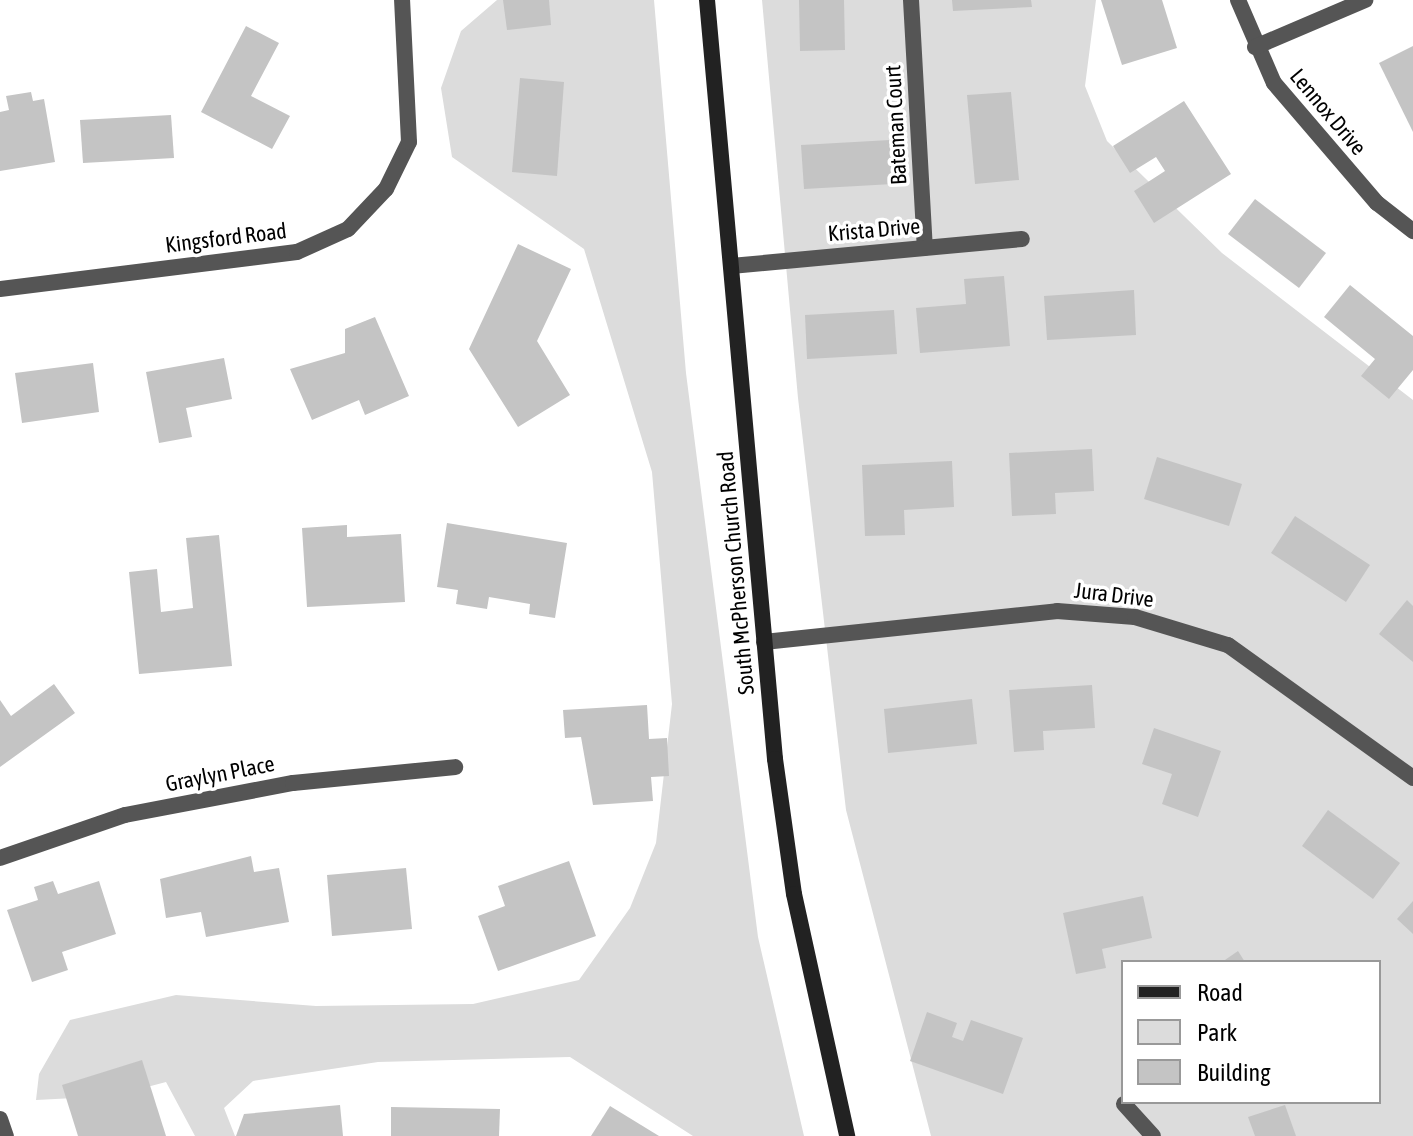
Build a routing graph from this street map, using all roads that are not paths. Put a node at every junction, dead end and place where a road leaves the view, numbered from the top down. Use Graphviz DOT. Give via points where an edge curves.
graph roads {
  1 [pos="402,0"];
  2 [pos="707,0"];
  3 [pos="911,0"];
  4 [pos="1238,0"];
  5 [pos="1365,0"];
  6 [pos="1255,47"];
  7 [pos="1413,231"];
  8 [pos="1022,239"];
  9 [pos="925,248"];
  10 [pos="731,266"];
  11 [pos="0,289"];
  12 [pos="764,642"];
  13 [pos="455,767"];
  14 [pos="1413,778"];
  15 [pos="0,858"];
  16 [pos="1124,1104"];
  17 [pos="0,1119"];
  18 [pos="6,1136"];
  19 [pos="847,1136"];
  20 [pos="1153,1136"];
  1 -- 11 [label="street, Kingsford Road" via="409,142 386,189 348,229 269,257"];
  2 -- 10 [label="main road, South McPherson Church Road"];
  3 -- 9 [label="street, Bateman Court"];
  4 -- 6 [label="street, Lennox Drive"];
  5 -- 6 [label="street"];
  6 -- 7 [label="street, Lennox Drive" via="1298,114 1377,203"];
  8 -- 9 [label="street, Krista Drive"];
  9 -- 10 [label="street, Krista Drive"];
  10 -- 12 [label="main road, South McPherson Church Road"];
  12 -- 14 [label="street, Jura Drive" via="1057,611 1135,617 1228,645"];
  12 -- 19 [label="main road, South McPherson Church Road" via="794,894"];
  13 -- 15 [label="street, Graylyn Place" via="293,783 125,815"];
  16 -- 20 [label="street"];
  17 -- 18 [label="street"];
}
